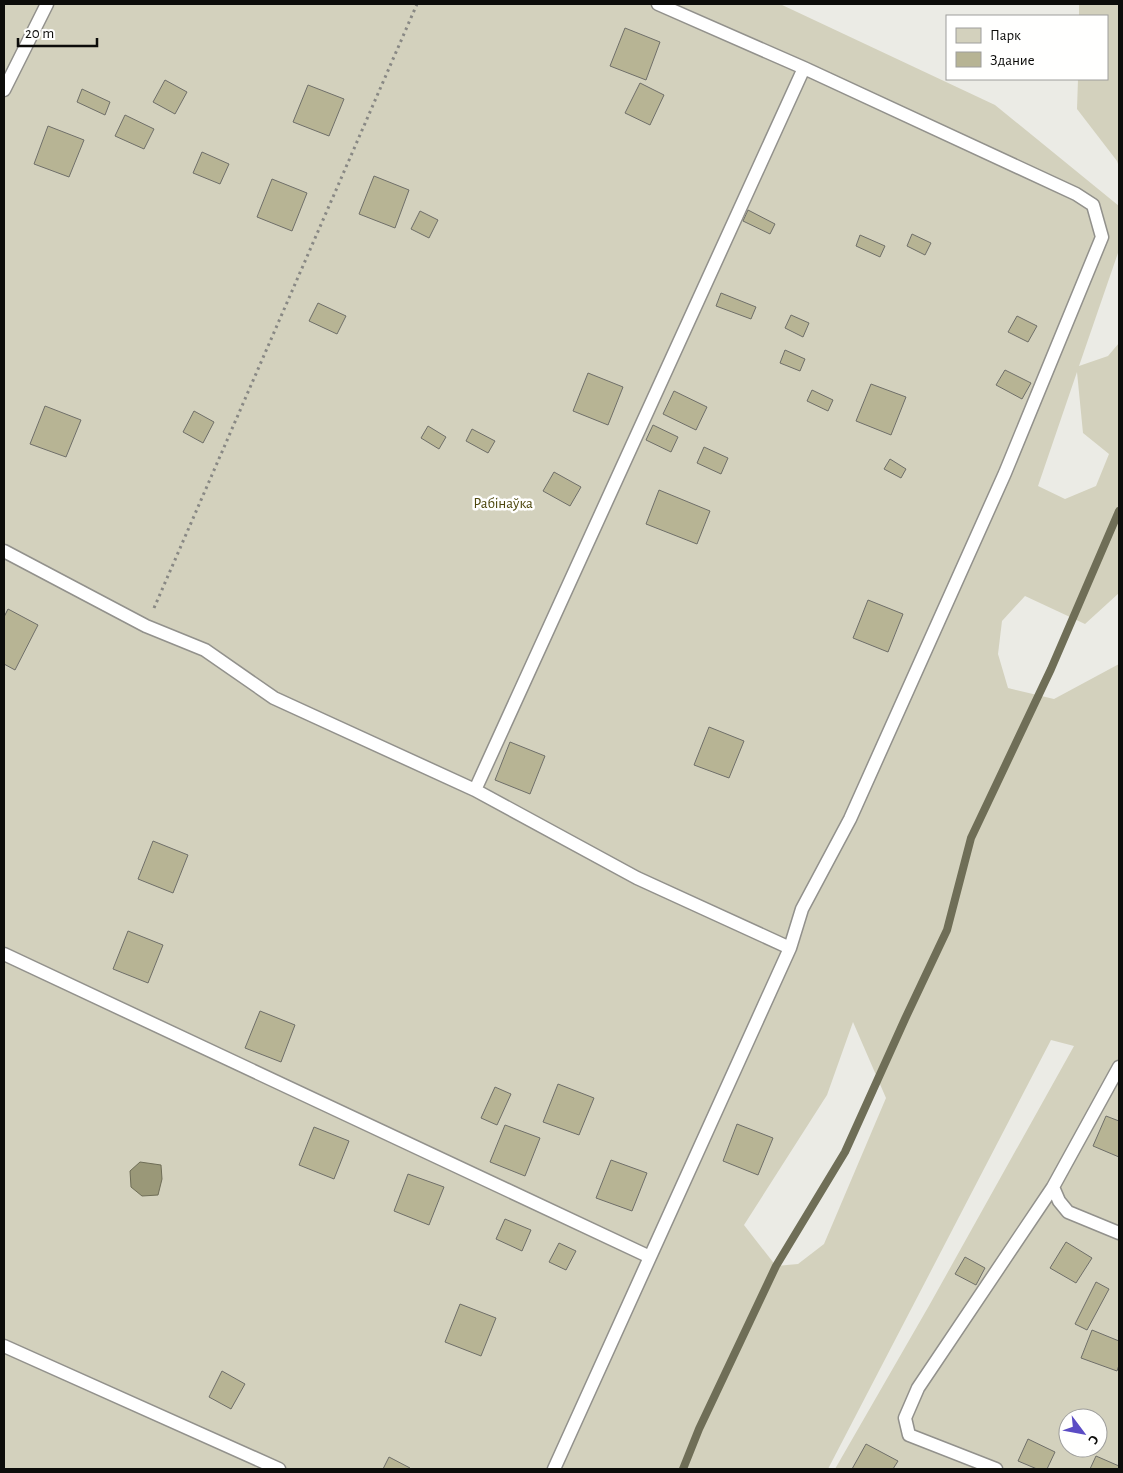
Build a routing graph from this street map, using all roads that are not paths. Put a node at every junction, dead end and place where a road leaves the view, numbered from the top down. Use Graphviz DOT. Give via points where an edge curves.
graph roads {
  1 [pos="47,4"];
  2 [pos="658,4"];
  3 [pos="804,68"];
  4 [pos="4,90"];
  5 [pos="4,551"];
  6 [pos="475,790"];
  7 [pos="790,948"];
  8 [pos="4,954"];
  9 [pos="1119,1067"];
  10 [pos="1053,1187"];
  11 [pos="1119,1233"];
  12 [pos="650,1257"];
  13 [pos="4,1346"];
  14 [pos="279,1469"];
  15 [pos="554,1469"];
  16 [pos="996,1469"];
  1 -- 4 [label="lane"];
  2 -- 3 [label="lane"];
  3 -- 6 [label="lane"];
  3 -- 7 [label="lane" via="1076,194 1093,205 1102,237 1005,473 850,819 802,909"];
  5 -- 6 [label="lane" via="146,626 205,650 274,698"];
  6 -- 7 [label="lane" via="637,878"];
  7 -- 12 [label="lane"];
  8 -- 12 [label="lane"];
  9 -- 10 [label="lane"];
  10 -- 11 [label="lane" via="1068,1212"];
  10 -- 16 [label="lane" via="918,1388 904,1418 909,1435"];
  12 -- 15 [label="lane"];
  13 -- 14 [label="lane"];
}
